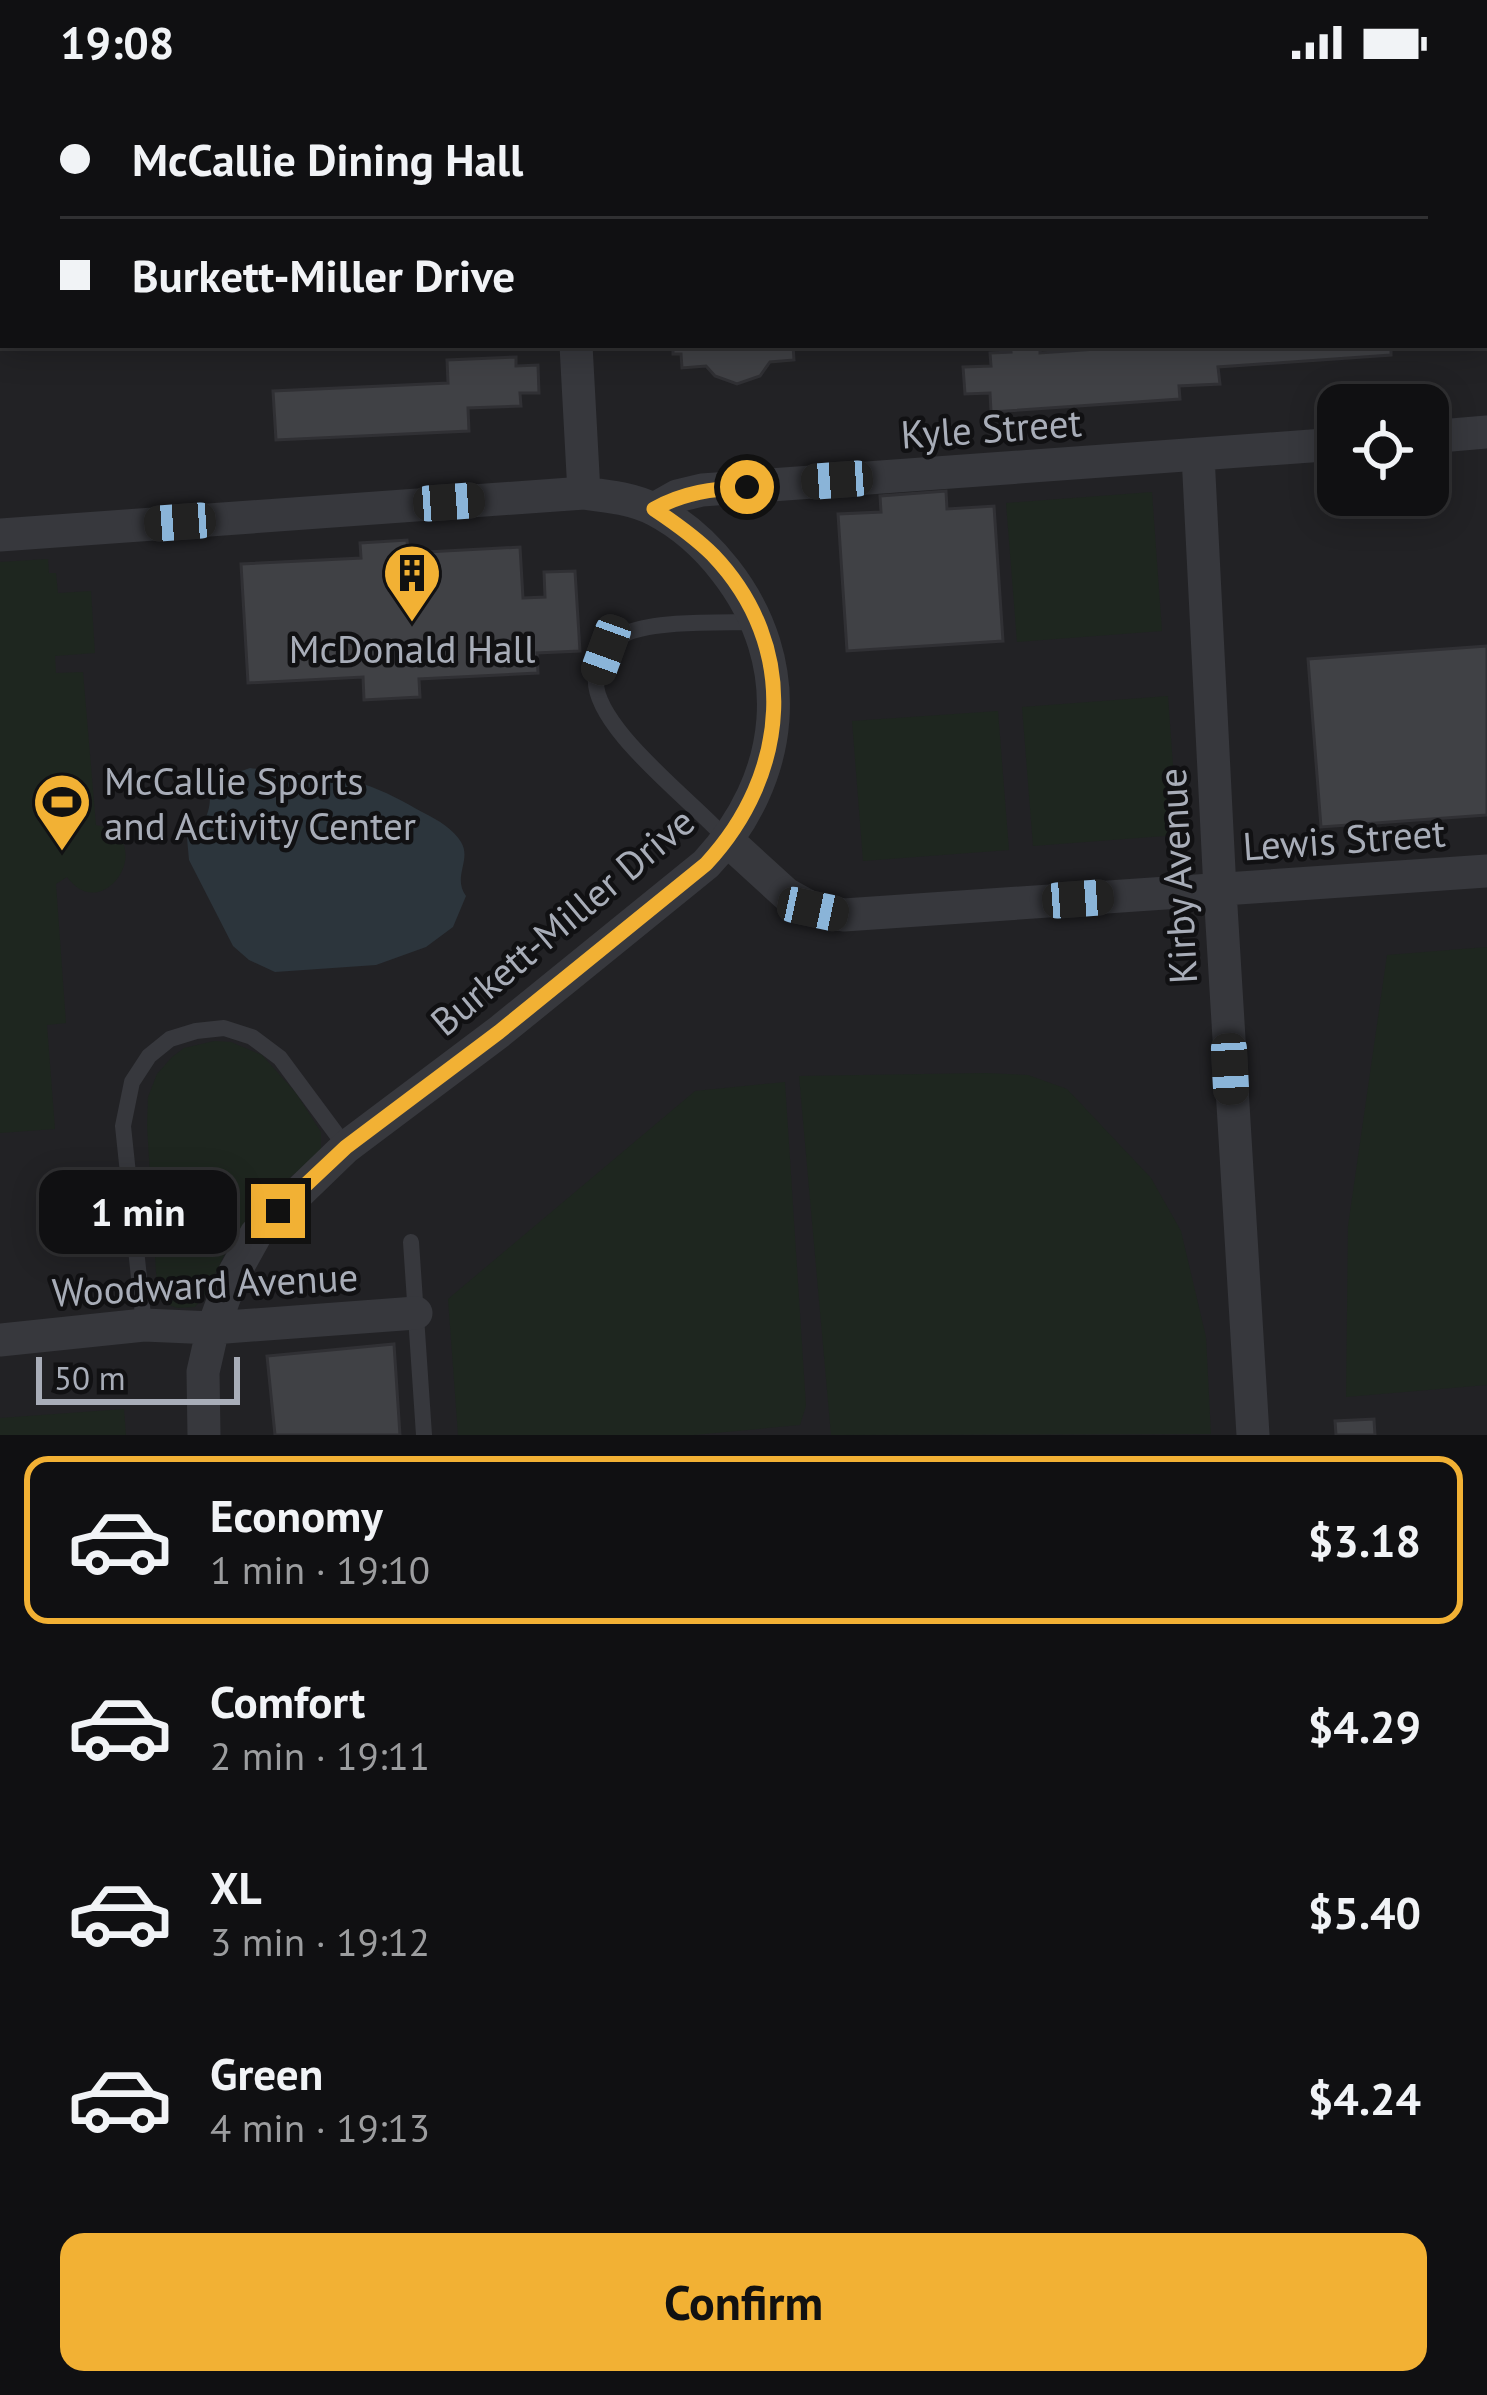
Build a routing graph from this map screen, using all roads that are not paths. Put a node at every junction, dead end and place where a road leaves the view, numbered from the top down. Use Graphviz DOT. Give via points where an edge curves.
graph roads {
  1 [pos="576,348"];
  2 [pos="1487,433"];
  3 [pos="1449,436"];
  4 [pos="1317,446"];
  5 [pos="1198,455"];
  6 [pos="584,493"];
  7 [pos="654,509"];
  8 [pos="0,535"];
  9 [pos="758,622"];
  10 [pos="728,841"];
  11 [pos="1487,871"];
  12 [pos="1220,890"];
  13 [pos="346,1147"];
  14 [pos="411,1242"];
  15 [pos="416,1313"];
  16 [pos="144,1325"];
  17 [pos="213,1328"];
  18 [pos="0,1340"];
  19 [pos="204,1435"];
  20 [pos="424,1435"];
  21 [pos="1253,1435"];
  1 -- 6 [label="street"];
  2 -- 3 [label="street"];
  4 -- 5 [label="street, Kyle Street"];
  5 -- 7 [label="street, Kyle Street" via="702,490"];
  5 -- 12 [label="street, Kirby Avenue"];
  6 -- 7 [label="street, Burkett-Miller Drive"];
  6 -- 8 [label="street, Burkett-Miller Drive"];
  7 -- 9 [label="street, Burkett-Miller Drive" via="714,556"];
  9 -- 10 [label="street, Burkett-Miller Drive" via="776,694 773,731"];
  9 -- 10 [label="lane" via="623,634 606,650 595,680 620,733"];
  10 -- 12 [label="street, Lewis Street" via="787,894 844,915"];
  10 -- 13 [label="street, Burkett-Miller Drive"];
  11 -- 12 [label="street, Lewis Street"];
  12 -- 21 [label="street, Kirby Avenue"];
  13 -- 16 [label="lane" via="280,1058 252,1037 196,1031 149,1056 132,1082 123,1126"];
  13 -- 17 [label="street, Burkett-Miller Drive" via="256,1234"];
  14 -- 15 [label="lane"];
  15 -- 17 [label="street, Woodward Avenue"];
  15 -- 20 [label="lane"];
  16 -- 17 [label="street, Woodward Avenue"];
  16 -- 18 [label="street, Woodward Avenue"];
  17 -- 19 [label="street, Burkett-Miller Drive" via="203,1372"];
}
